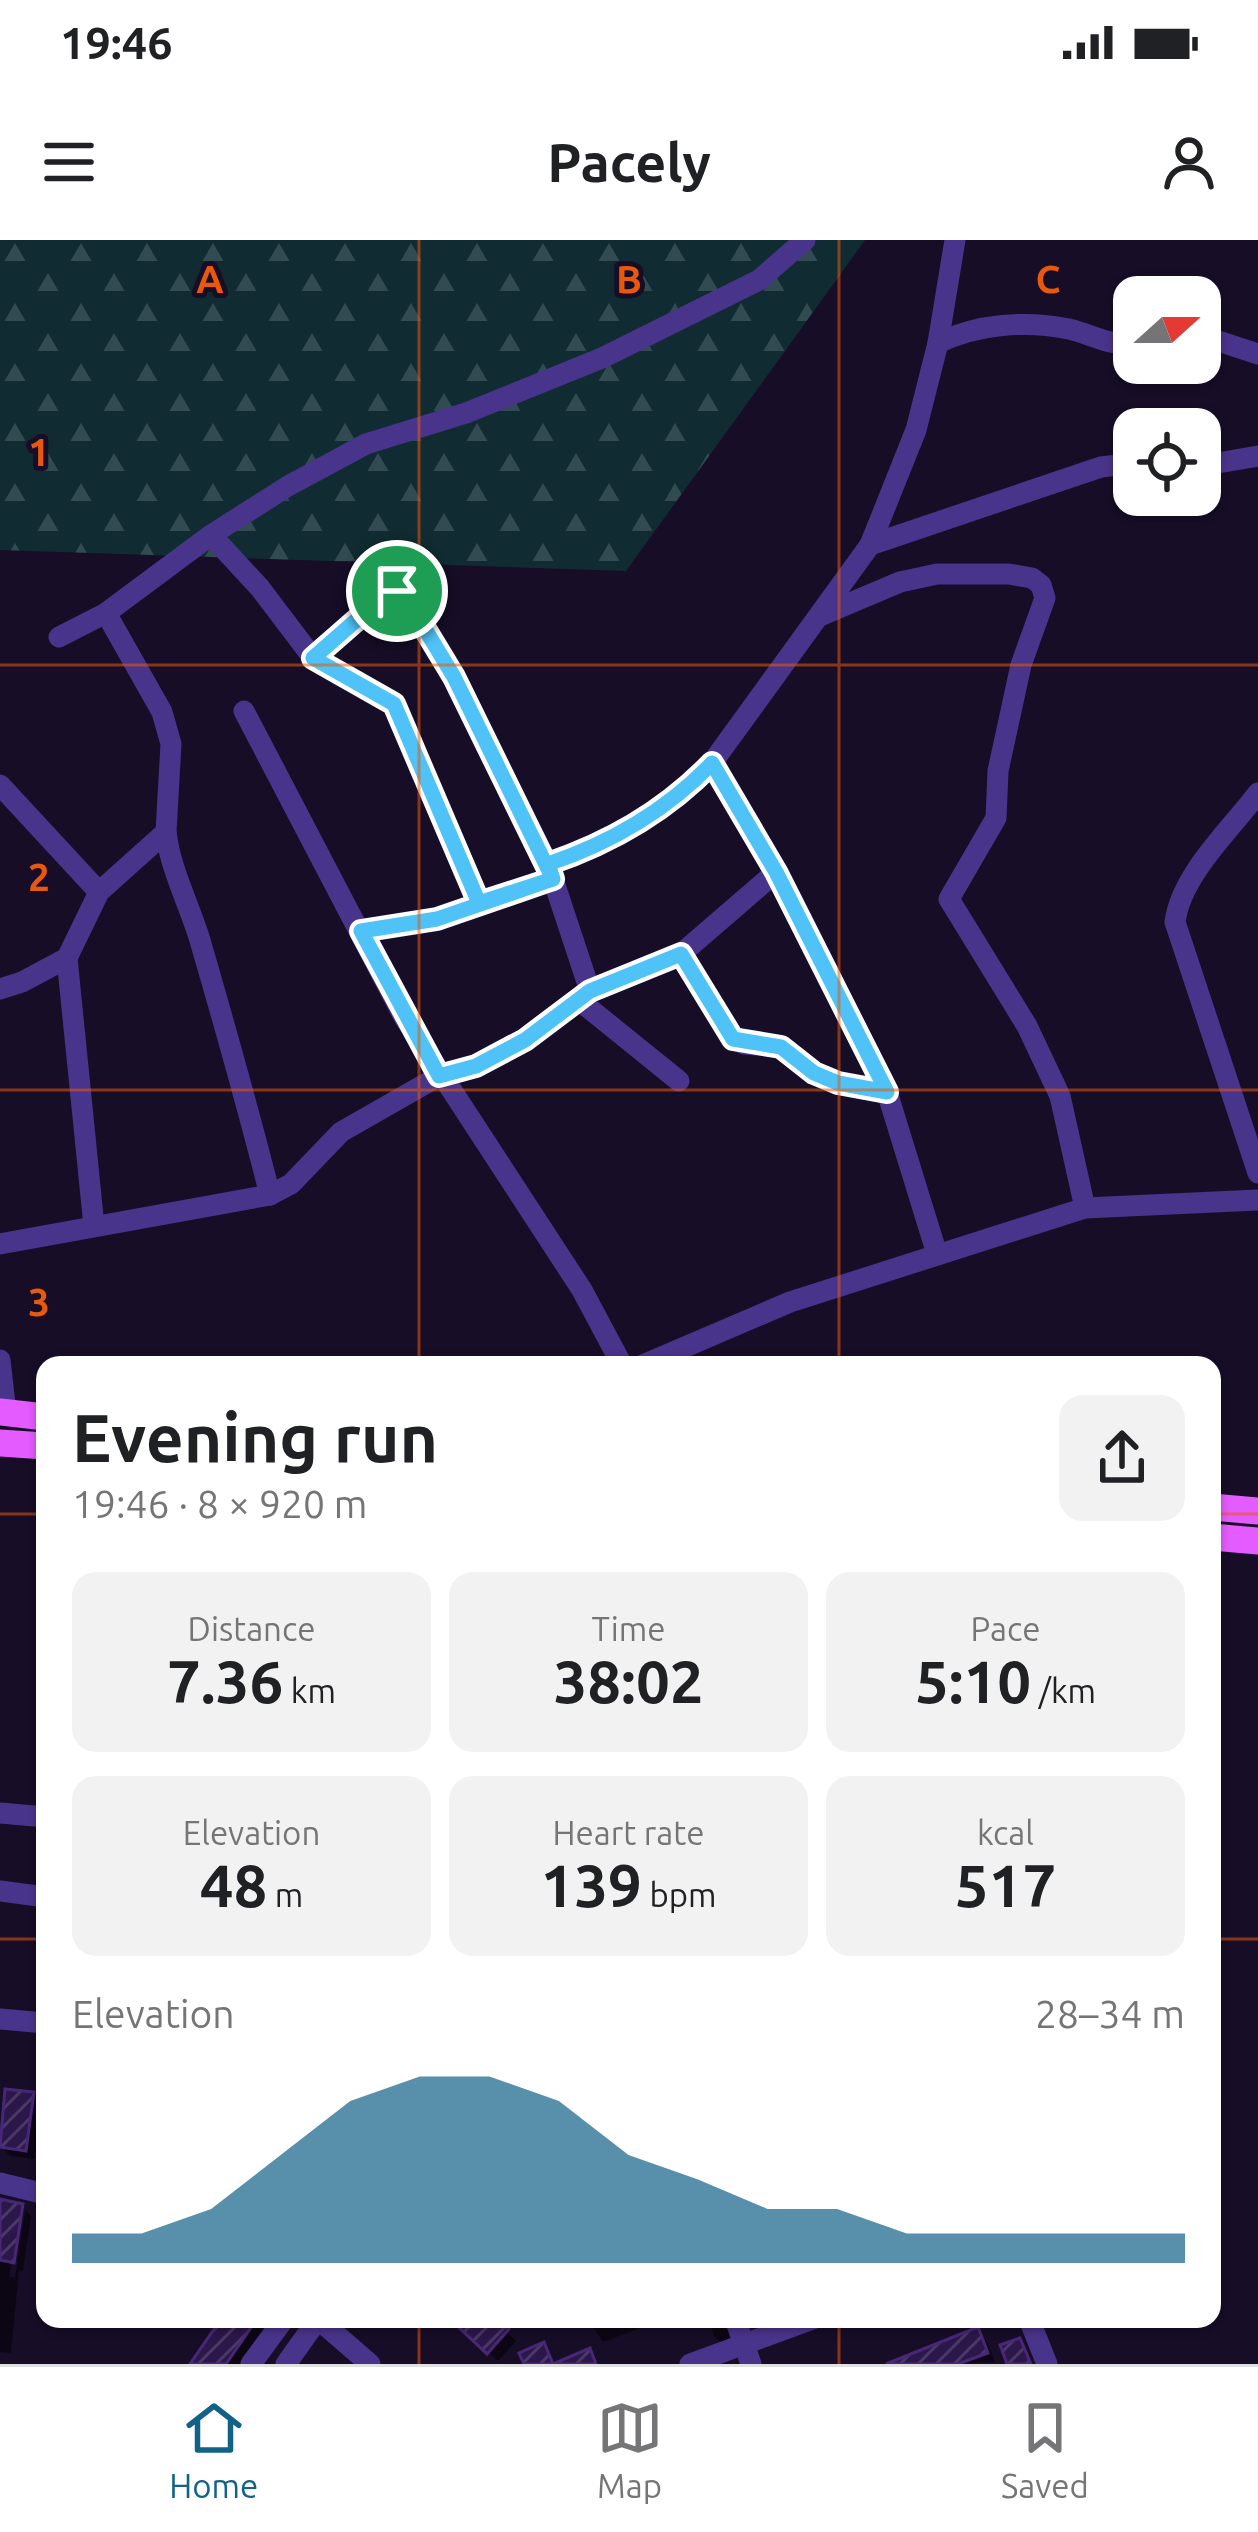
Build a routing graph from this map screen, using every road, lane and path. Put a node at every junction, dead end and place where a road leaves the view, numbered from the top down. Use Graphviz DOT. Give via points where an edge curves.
graph roads {
  1 [pos="805,240"];
  2 [pos="955,240"];
  3 [pos="1221,342"];
  4 [pos="938,343"];
  5 [pos="1113,344"];
  6 [pos="1258,354"];
  7 [pos="1258,456"];
  8 [pos="1221,462"];
  9 [pos="1113,465"];
  10 [pos="211,535"];
  11 [pos="870,545"];
  12 [pos="106,613"];
  13 [pos="821,615"];
  14 [pos="59,637"];
  15 [pos="313,658"];
  16 [pos="244,710"];
  17 [pos="712,763"];
  18 [pos="0,785"];
  19 [pos="1258,793"];
  20 [pos="166,832"];
  21 [pos="550,872"];
  22 [pos="776,872"];
  23 [pos="99,892"];
  24 [pos="479,903"];
  25 [pos="361,931"];
  26 [pos="681,954"];
  27 [pos="67,958"];
  28 [pos="0,988"];
  29 [pos="585,996"];
  30 [pos="439,1076"];
  31 [pos="679,1081"];
  32 [pos="887,1092"];
  33 [pos="1258,1173"];
  34 [pos="270,1195"];
  35 [pos="1258,1200"];
  36 [pos="1085,1208"];
  37 [pos="94,1226"];
  38 [pos="0,1244"];
  39 [pos="938,1254"];
  40 [pos="617,1356"];
  41 [pos="664,1356"];
  42 [pos="0,1360"];
  43 [pos="3,1412"];
  44 [pos="36,1416"];
  45 [pos="0,1443"];
  46 [pos="36,1445"];
  47 [pos="1221,1508"];
  48 [pos="1258,1511"];
  49 [pos="1221,1538"];
  50 [pos="1258,1541"];
  51 [pos="0,1814"];
  52 [pos="36,1816"];
  53 [pos="0,1891"];
  54 [pos="36,1896"];
  55 [pos="0,2019"];
  56 [pos="36,2022"];
  57 [pos="0,2183"];
  58 [pos="36,2192"];
  59 [pos="277,2328"];
  60 [pos="312,2328"];
  61 [pos="328,2328"];
  62 [pos="796,2328"];
  63 [pos="1033,2328"];
  64 [pos="747,2354"];
  65 [pos="251,2364"];
  66 [pos="286,2364"];
  67 [pos="370,2364"];
  68 [pos="690,2364"];
  69 [pos="1047,2364"];
  1 -- 10 [label="street" via="710,308 563,374 366,444"];
  2 -- 4 [label="street"];
  3 -- 6 [label="street"];
  4 -- 5 [label="street" via="977,329 1045,325"];
  4 -- 11 [label="street" via="916,430"];
  7 -- 8 [label="street"];
  9 -- 11 [label="street"];
  10 -- 12 [label="street"];
  10 -- 15 [label="street"];
  11 -- 13 [label="street"];
  12 -- 14 [label="street"];
  12 -- 20 [label="street" via="162,712 171,744"];
  13 -- 17 [label="street"];
  13 -- 36 [label="street" via="937,574 1009,574 1041,585 1045,598 998,770 996,818 949,899 1060,1096"];
  15 -- 21 [label="street" via="385,595 401,594 454,677"];
  15 -- 24 [label="street" via="394,704"];
  16 -- 25 [label="street"];
  17 -- 21 [label="street" via="669,804"];
  17 -- 22 [label="street"];
  18 -- 23 [label="street"];
  19 -- 33 [label="street" via="1194,877 1175,922"];
  20 -- 23 [label="street"];
  20 -- 34 [label="street"];
  21 -- 24 [label="street"];
  21 -- 29 [label="street"];
  22 -- 26 [label="street"];
  22 -- 32 [label="street"];
  23 -- 27 [label="street"];
  24 -- 25 [label="street"];
  25 -- 30 [label="street"];
  26 -- 29 [label="street"];
  26 -- 32 [label="street" via="733,1039 781,1047 814,1073"];
  27 -- 28 [label="street"];
  27 -- 37 [label="street"];
  29 -- 30 [label="street" via="525,1040"];
  29 -- 31 [label="street"];
  30 -- 34 [label="street" via="341,1132"];
  30 -- 40 [label="street" via="582,1289"];
  32 -- 39 [label="street"];
  34 -- 37 [label="street"];
  35 -- 36 [label="street"];
  36 -- 39 [label="street"];
  37 -- 38 [label="street"];
  39 -- 41 [label="street" via="790,1302"];
  42 -- 43 [label="street"];
  43 -- 44 [label="main road"];
  45 -- 46 [label="main road"];
  47 -- 48 [label="main road"];
  49 -- 50 [label="main road"];
  51 -- 52 [label="street"];
  53 -- 54 [label="street"];
  55 -- 56 [label="street"];
  57 -- 58 [label="street"];
  59 -- 65 [label="street"];
  60 -- 66 [label="street"];
  61 -- 67 [label="street"];
  62 -- 64 [label="street"];
  63 -- 69 [label="street"];
  64 -- 68 [label="street"];
}
